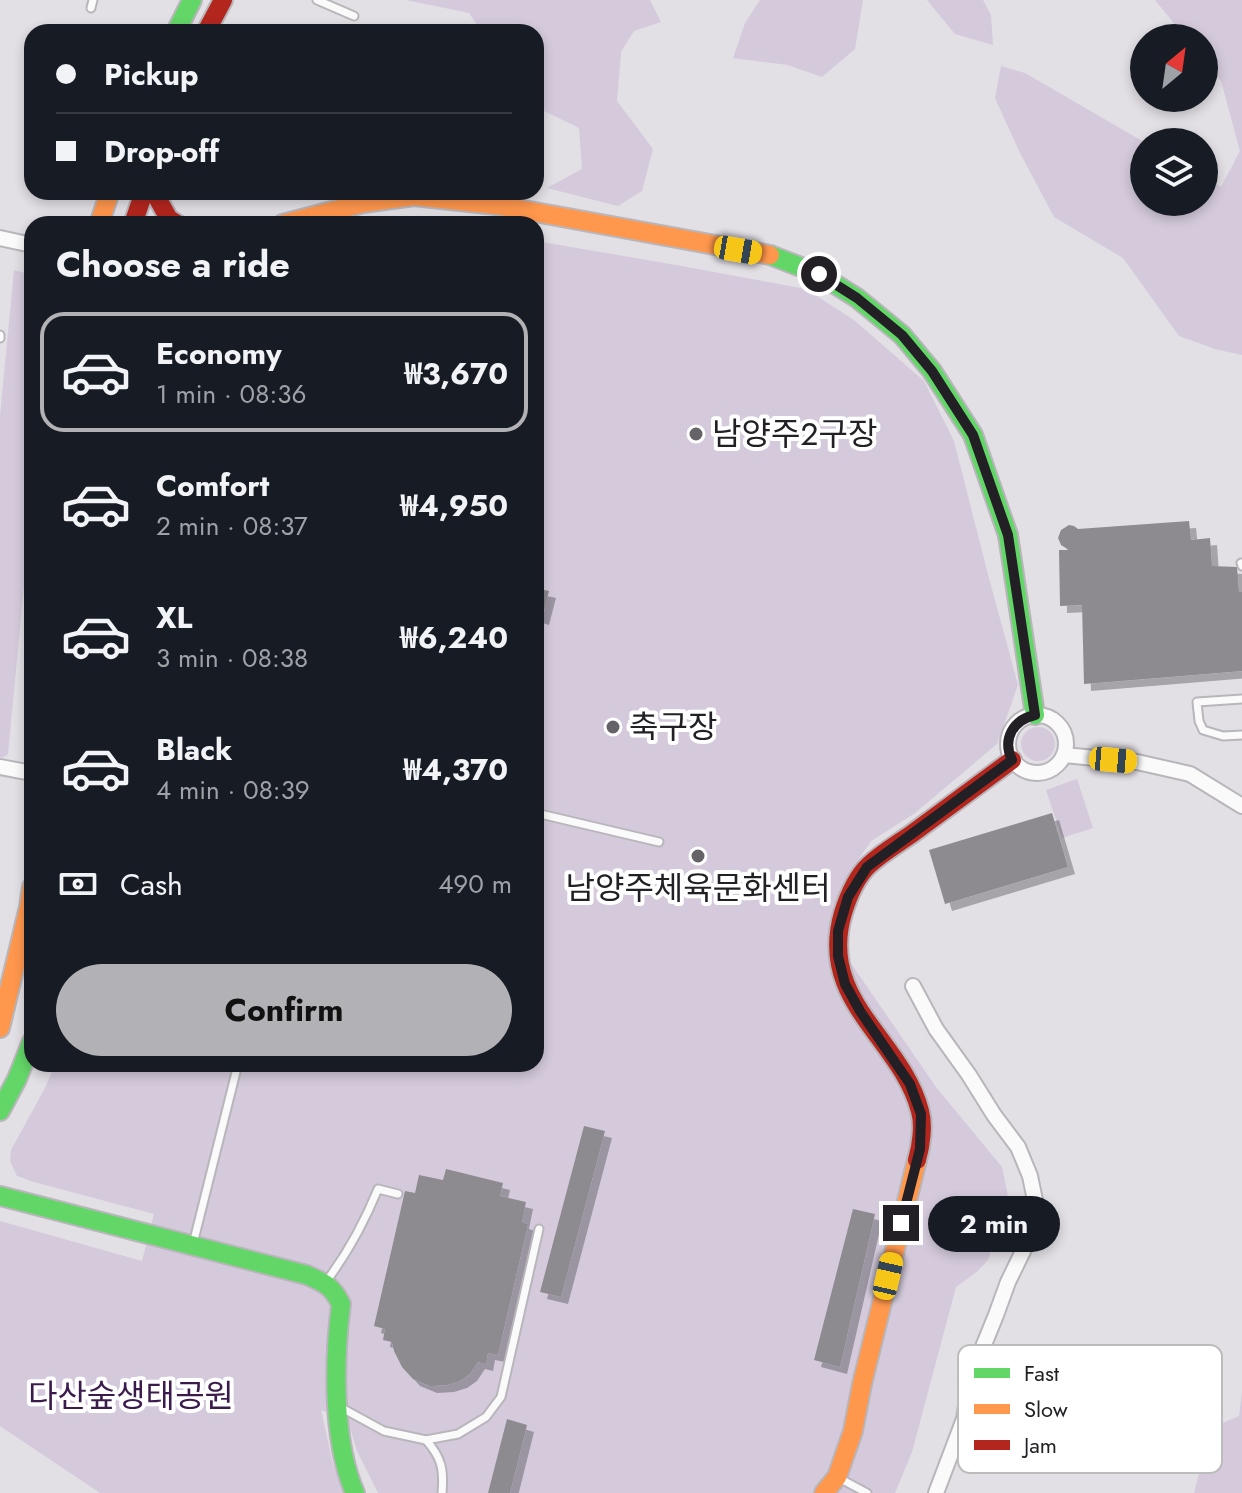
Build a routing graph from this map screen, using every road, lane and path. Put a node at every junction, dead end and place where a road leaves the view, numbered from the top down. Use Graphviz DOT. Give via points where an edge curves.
graph roads {
  1 [pos="192,0"];
  2 [pos="223,0"];
  3 [pos="317,0"];
  4 [pos="354,16"];
  5 [pos="180,24"];
  6 [pos="210,24"];
  7 [pos="385,200"];
  8 [pos="450,200"];
  9 [pos="313,216"];
  10 [pos="0,238"];
  11 [pos="24,243"];
  12 [pos="1242,699"];
  13 [pos="1035,715"];
  14 [pos="1242,735"];
  15 [pos="1064,755"];
  16 [pos="1012,760"];
  17 [pos="0,767"];
  18 [pos="24,772"];
  19 [pos="1242,806"];
  20 [pos="544,815"];
  21 [pos="659,842"];
  22 [pos="24,928"];
  23 [pos="913,986"];
  24 [pos="0,1028"];
  25 [pos="24,1061"];
  26 [pos="236,1072"];
  27 [pos="0,1111"];
  28 [pos="398,1194"];
  29 [pos="0,1196"];
  30 [pos="539,1229"];
  31 [pos="193,1247"];
  32 [pos="325,1283"];
  33 [pos="984,1345"];
  34 [pos="338,1406"];
  35 [pos="958,1435"];
  36 [pos="426,1440"];
  37 [pos="837,1477"];
  38 [pos="355,1493"];
  39 [pos="442,1493"];
  40 [pos="824,1493"];
  41 [pos="867,1493"];
  42 [pos="936,1493"];
  1 -- 5 [label="street"];
  2 -- 6 [label="street"];
  3 -- 4 [label="lane"];
  7 -- 9 [label="street"];
  8 -- 13 [label="street" via="769,255 819,274 902,335 973,435 1008,535"];
  10 -- 11 [label="street"];
  12 -- 14 [label="lane" via="1197,702 1203,730"];
  13 -- 15 [label="street" via="1055,721 1061,729"];
  13 -- 16 [label="street" via="1011,730"];
  15 -- 16 [label="street" via="1058,765 1041,773 1023,770"];
  15 -- 19 [label="street" via="1190,774"];
  16 -- 37 [label="street" via="867,867 848,897 838,931 845,984 910,1084 921,1114 920,1149 853,1431"];
  17 -- 18 [label="street"];
  20 -- 21 [label="lane"];
  22 -- 24 [label="street"];
  23 -- 33 [label="street" via="936,1029 1018,1147 1036,1205 1037,1228 1008,1282"];
  25 -- 27 [label="street"];
  26 -- 31 [label="lane"];
  28 -- 32 [label="lane" via="378,1189 352,1245"];
  29 -- 31 [label="street"];
  30 -- 36 [label="lane" via="501,1397 486,1417 458,1434"];
  31 -- 32 [label="street"];
  32 -- 34 [label="street" via="341,1304"];
  34 -- 36 [label="lane" via="384,1431"];
  34 -- 38 [label="street" via="344,1468"];
  35 -- 42 [label="street"];
  36 -- 39 [label="lane" via="437,1453"];
  37 -- 40 [label="street"];
  37 -- 41 [label="lane"];
}
